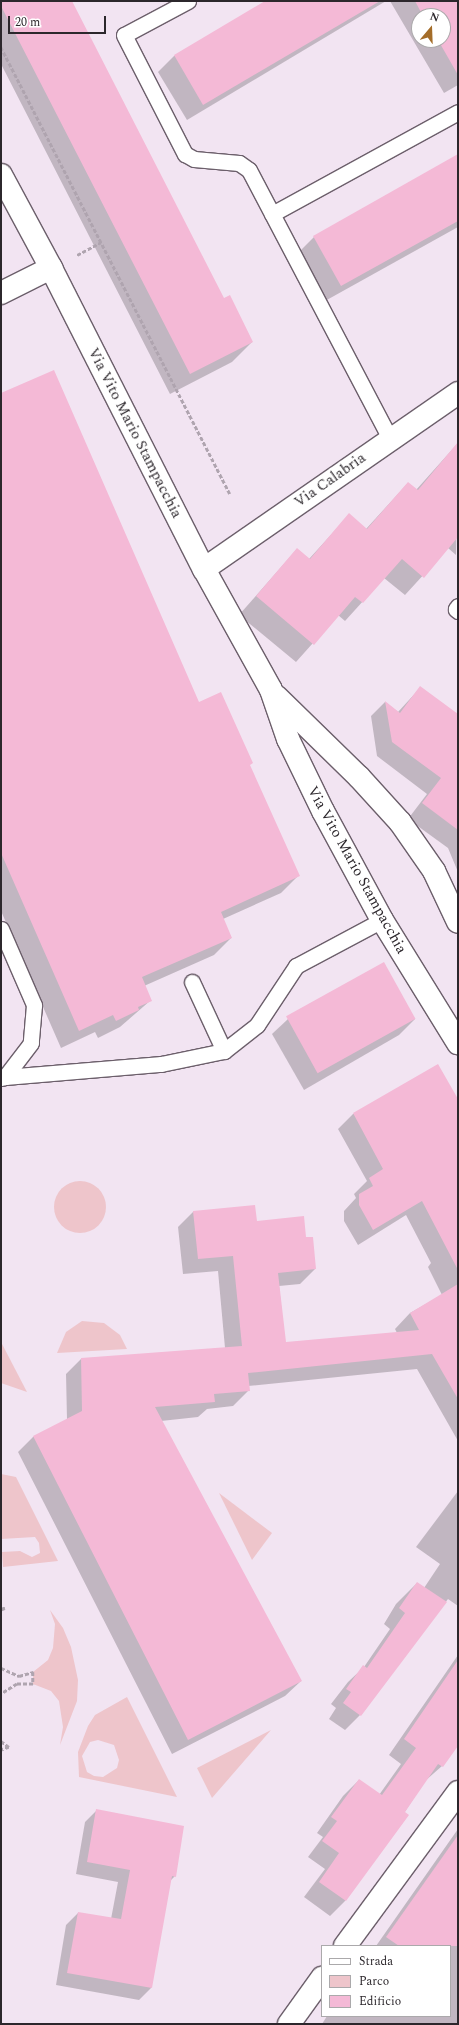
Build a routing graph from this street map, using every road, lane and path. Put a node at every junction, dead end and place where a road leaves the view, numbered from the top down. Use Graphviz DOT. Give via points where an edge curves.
graph roads {
  1 [pos="188,1"];
  2 [pos="1,47"];
  3 [pos="458,112"];
  4 [pos="1,175"];
  5 [pos="272,214"];
  6 [pos="51,268"];
  7 [pos="1,293"];
  8 [pos="458,393"];
  9 [pos="390,438"];
  10 [pos="230,494"];
  11 [pos="204,569"];
  12 [pos="458,606"];
  13 [pos="458,611"];
  14 [pos="271,690"];
  15 [pos="382,920"];
  16 [pos="458,922"];
  17 [pos="1,929"];
  18 [pos="192,982"];
  19 [pos="458,1043"];
  20 [pos="224,1051"];
  21 [pos="3,1078"];
  22 [pos="1,1668"];
  23 [pos="1,1694"];
  24 [pos="1,1741"];
  25 [pos="1,1750"];
  26 [pos="458,1792"];
  27 [pos="346,1945"];
  28 [pos="321,1980"];
  29 [pos="298,2021"];
  1 -- 5 [label="lane" via="124,35 185,154 194,159 239,163 249,170"];
  2 -- 10 [label="path"];
  3 -- 5 [label="lane"];
  4 -- 6 [label="street, Via Vito Mario Stampacchia"];
  5 -- 9 [label="lane"];
  6 -- 7 [label="street"];
  6 -- 11 [label="street, Via Vito Mario Stampacchia"];
  8 -- 9 [label="street, Via Calabria"];
  9 -- 11 [label="street, Via Calabria"];
  11 -- 14 [label="street, Via Vito Mario Stampacchia"];
  12 -- 13 [label="lane"];
  14 -- 15 [label="street, Via Vito Mario Stampacchia" via="288,740"];
  14 -- 16 [label="street, Via Vito Mario Stampacchia" via="359,777 400,822 434,871"];
  15 -- 19 [label="street, Via Vito Mario Stampacchia"];
  15 -- 20 [label="lane" via="296,966 257,1025"];
  17 -- 21 [label="lane" via="34,1005 31,1043"];
  18 -- 20 [label="lane"];
  20 -- 21 [label="lane" via="161,1064"];
  22 -- 23 [label="path" via="19,1676 33,1672 33,1684 17,1684"];
  24 -- 25 [label="path" via="9,1747"];
  26 -- 27 [label="street"];
  28 -- 29 [label="street"];
}
